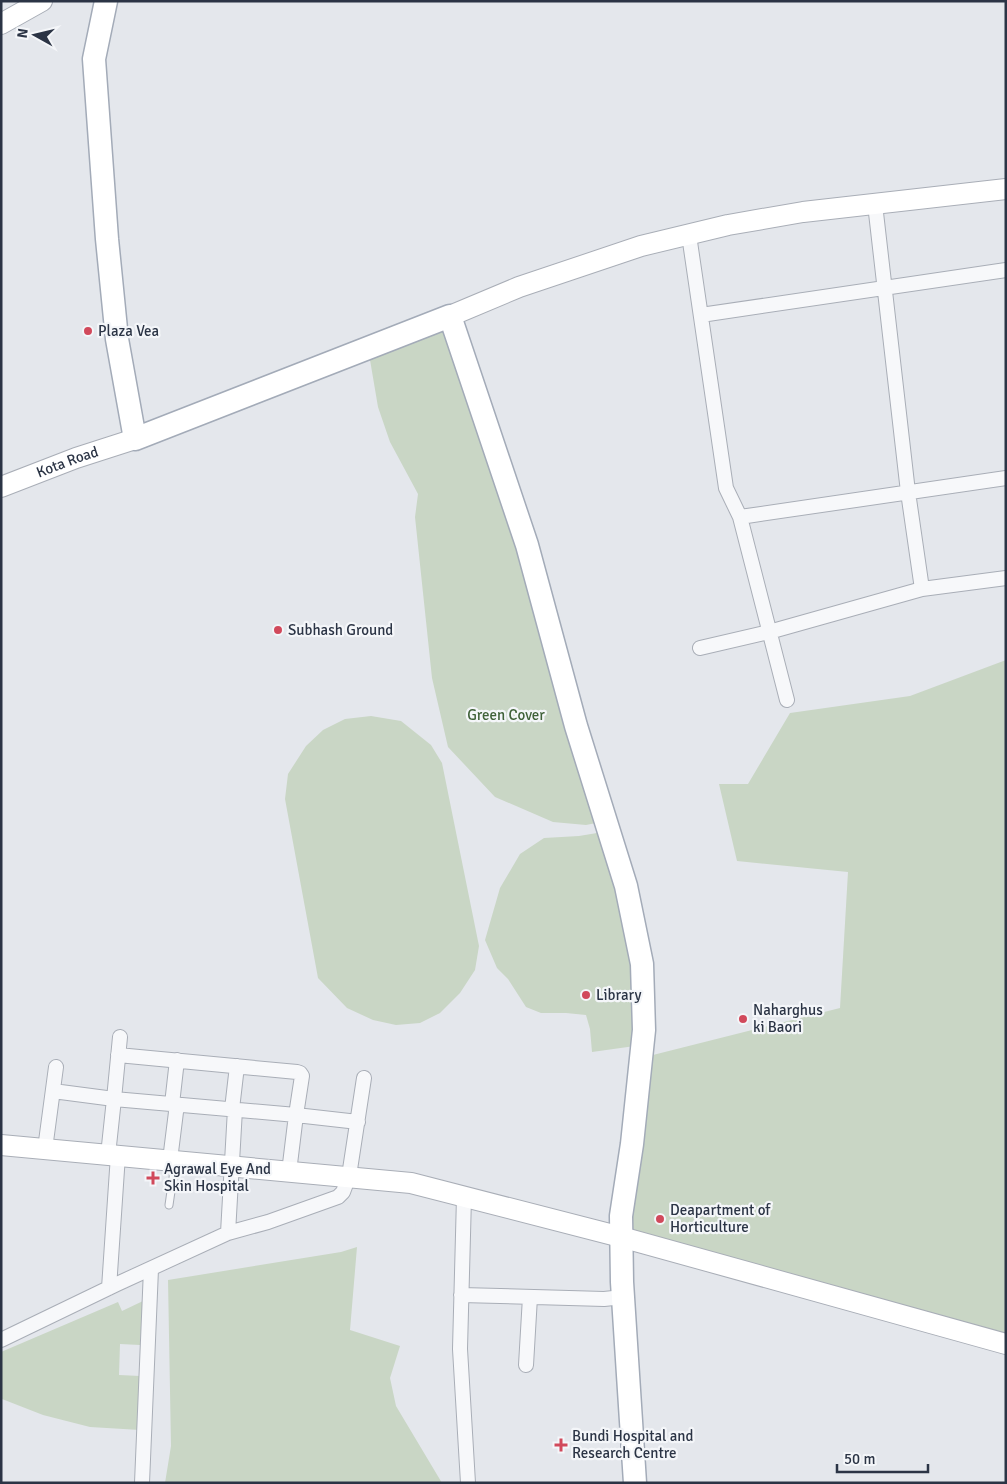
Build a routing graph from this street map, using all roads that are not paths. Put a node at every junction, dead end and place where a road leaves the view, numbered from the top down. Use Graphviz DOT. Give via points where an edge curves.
graph roads {
  1 [pos="42,1"];
  2 [pos="106,1"];
  3 [pos="1,24"];
  4 [pos="1006,189"];
  5 [pos="875,204"];
  6 [pos="689,235"];
  7 [pos="1006,270"];
  8 [pos="885,288"];
  9 [pos="700,315"];
  10 [pos="450,316"];
  11 [pos="135,439"];
  12 [pos="1006,478"];
  13 [pos="1,487"];
  14 [pos="908,492"];
  15 [pos="740,517"];
  16 [pos="1006,578"];
  17 [pos="922,590"];
  18 [pos="768,632"];
  19 [pos="700,648"];
  20 [pos="787,700"];
  21 [pos="120,1037"];
  22 [pos="118,1055"];
  23 [pos="177,1060"];
  24 [pos="237,1066"];
  25 [pos="56,1067"];
  26 [pos="364,1078"];
  27 [pos="53,1091"];
  28 [pos="114,1099"];
  29 [pos="175,1104"];
  30 [pos="233,1109"];
  31 [pos="296,1115"];
  32 [pos="358,1122"];
  33 [pos="1,1145"];
  34 [pos="45,1149"];
  35 [pos="113,1155"];
  36 [pos="173,1160"];
  37 [pos="232,1166"];
  38 [pos="289,1172"];
  39 [pos="349,1176"];
  40 [pos="464,1197"];
  41 [pos="169,1205"];
  42 [pos="228,1233"];
  43 [pos="621,1237"];
  44 [pos="151,1269"];
  45 [pos="109,1288"];
  46 [pos="461,1295"];
  47 [pos="530,1297"];
  48 [pos="623,1298"];
  49 [pos="1,1340"];
  50 [pos="1006,1344"];
  51 [pos="526,1366"];
  52 [pos="142,1483"];
  53 [pos="468,1483"];
  54 [pos="635,1483"];
  1 -- 3 [label="street"];
  2 -- 11 [label="main road" via="94,59 116,330"];
  4 -- 5 [label="street"];
  5 -- 6 [label="street" via="803,212"];
  5 -- 8 [label="street"];
  6 -- 9 [label="street"];
  6 -- 10 [label="street" via="641,246 519,287"];
  7 -- 8 [label="street"];
  8 -- 9 [label="street"];
  8 -- 14 [label="street"];
  9 -- 15 [label="street" via="726,488"];
  10 -- 11 [label="main road"];
  10 -- 43 [label="main road" via="527,545 576,726 626,886 642,964 644,1030"];
  11 -- 13 [label="street, Kota Road"];
  12 -- 14 [label="street"];
  14 -- 15 [label="street"];
  14 -- 17 [label="street"];
  15 -- 18 [label="street"];
  16 -- 17 [label="street"];
  17 -- 18 [label="street"];
  18 -- 19 [label="street"];
  18 -- 20 [label="street"];
  21 -- 22 [label="street"];
  22 -- 23 [label="street"];
  22 -- 28 [label="street"];
  23 -- 24 [label="street"];
  23 -- 29 [label="street"];
  24 -- 30 [label="street"];
  24 -- 31 [label="street" via="300,1073"];
  25 -- 27 [label="street"];
  26 -- 32 [label="street"];
  27 -- 28 [label="street"];
  27 -- 34 [label="street"];
  28 -- 29 [label="street"];
  28 -- 35 [label="street"];
  29 -- 30 [label="street"];
  29 -- 36 [label="street"];
  30 -- 31 [label="street"];
  30 -- 37 [label="street"];
  31 -- 32 [label="street"];
  31 -- 38 [label="street"];
  32 -- 39 [label="street"];
  33 -- 34 [label="street"];
  34 -- 35 [label="street"];
  35 -- 36 [label="street"];
  35 -- 45 [label="street"];
  36 -- 37 [label="street"];
  36 -- 41 [label="lane"];
  37 -- 38 [label="street"];
  37 -- 42 [label="street"];
  38 -- 39 [label="street"];
  39 -- 40 [label="street" via="412,1183"];
  39 -- 42 [label="street" via="338,1197"];
  40 -- 43 [label="street"];
  40 -- 46 [label="street"];
  42 -- 44 [label="street"];
  43 -- 48 [label="main road"];
  43 -- 50 [label="street"];
  44 -- 45 [label="street"];
  44 -- 52 [label="street"];
  45 -- 49 [label="street"];
  46 -- 47 [label="street"];
  46 -- 53 [label="street" via="460,1349"];
  47 -- 48 [label="street"];
  47 -- 51 [label="street"];
  48 -- 54 [label="main road"];
}
